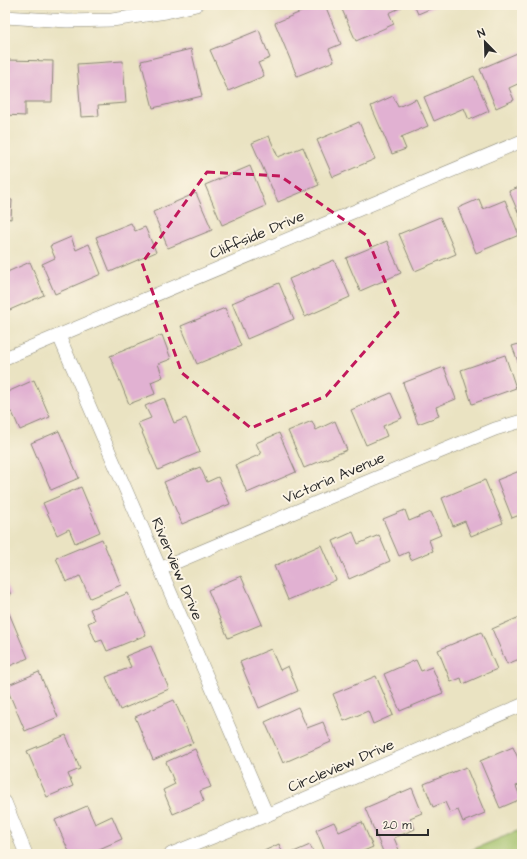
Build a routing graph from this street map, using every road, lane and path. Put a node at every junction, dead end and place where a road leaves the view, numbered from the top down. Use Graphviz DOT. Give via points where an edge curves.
graph roads {
  1 [pos="196,5"];
  2 [pos="5,16"];
  3 [pos="522,141"];
  4 [pos="58,336"];
  5 [pos="5,358"];
  6 [pos="522,421"];
  7 [pos="160,569"];
  8 [pos="522,705"];
  9 [pos="5,802"];
  10 [pos="267,815"];
  11 [pos="26,854"];
  12 [pos="171,854"];
  1 -- 2 [label="street" via="112,20 67,21"];
  3 -- 4 [label="street, Cliffside Drive"];
  4 -- 5 [label="street, Cliffside Drive"];
  4 -- 7 [label="street, Riverview Drive"];
  6 -- 7 [label="street, Victoria Avenue" via="495,429"];
  7 -- 10 [label="street, Riverview Drive"];
  8 -- 10 [label="street, Circleview Drive"];
  9 -- 11 [label="street"];
  10 -- 12 [label="street, Circleview Drive"];
}
